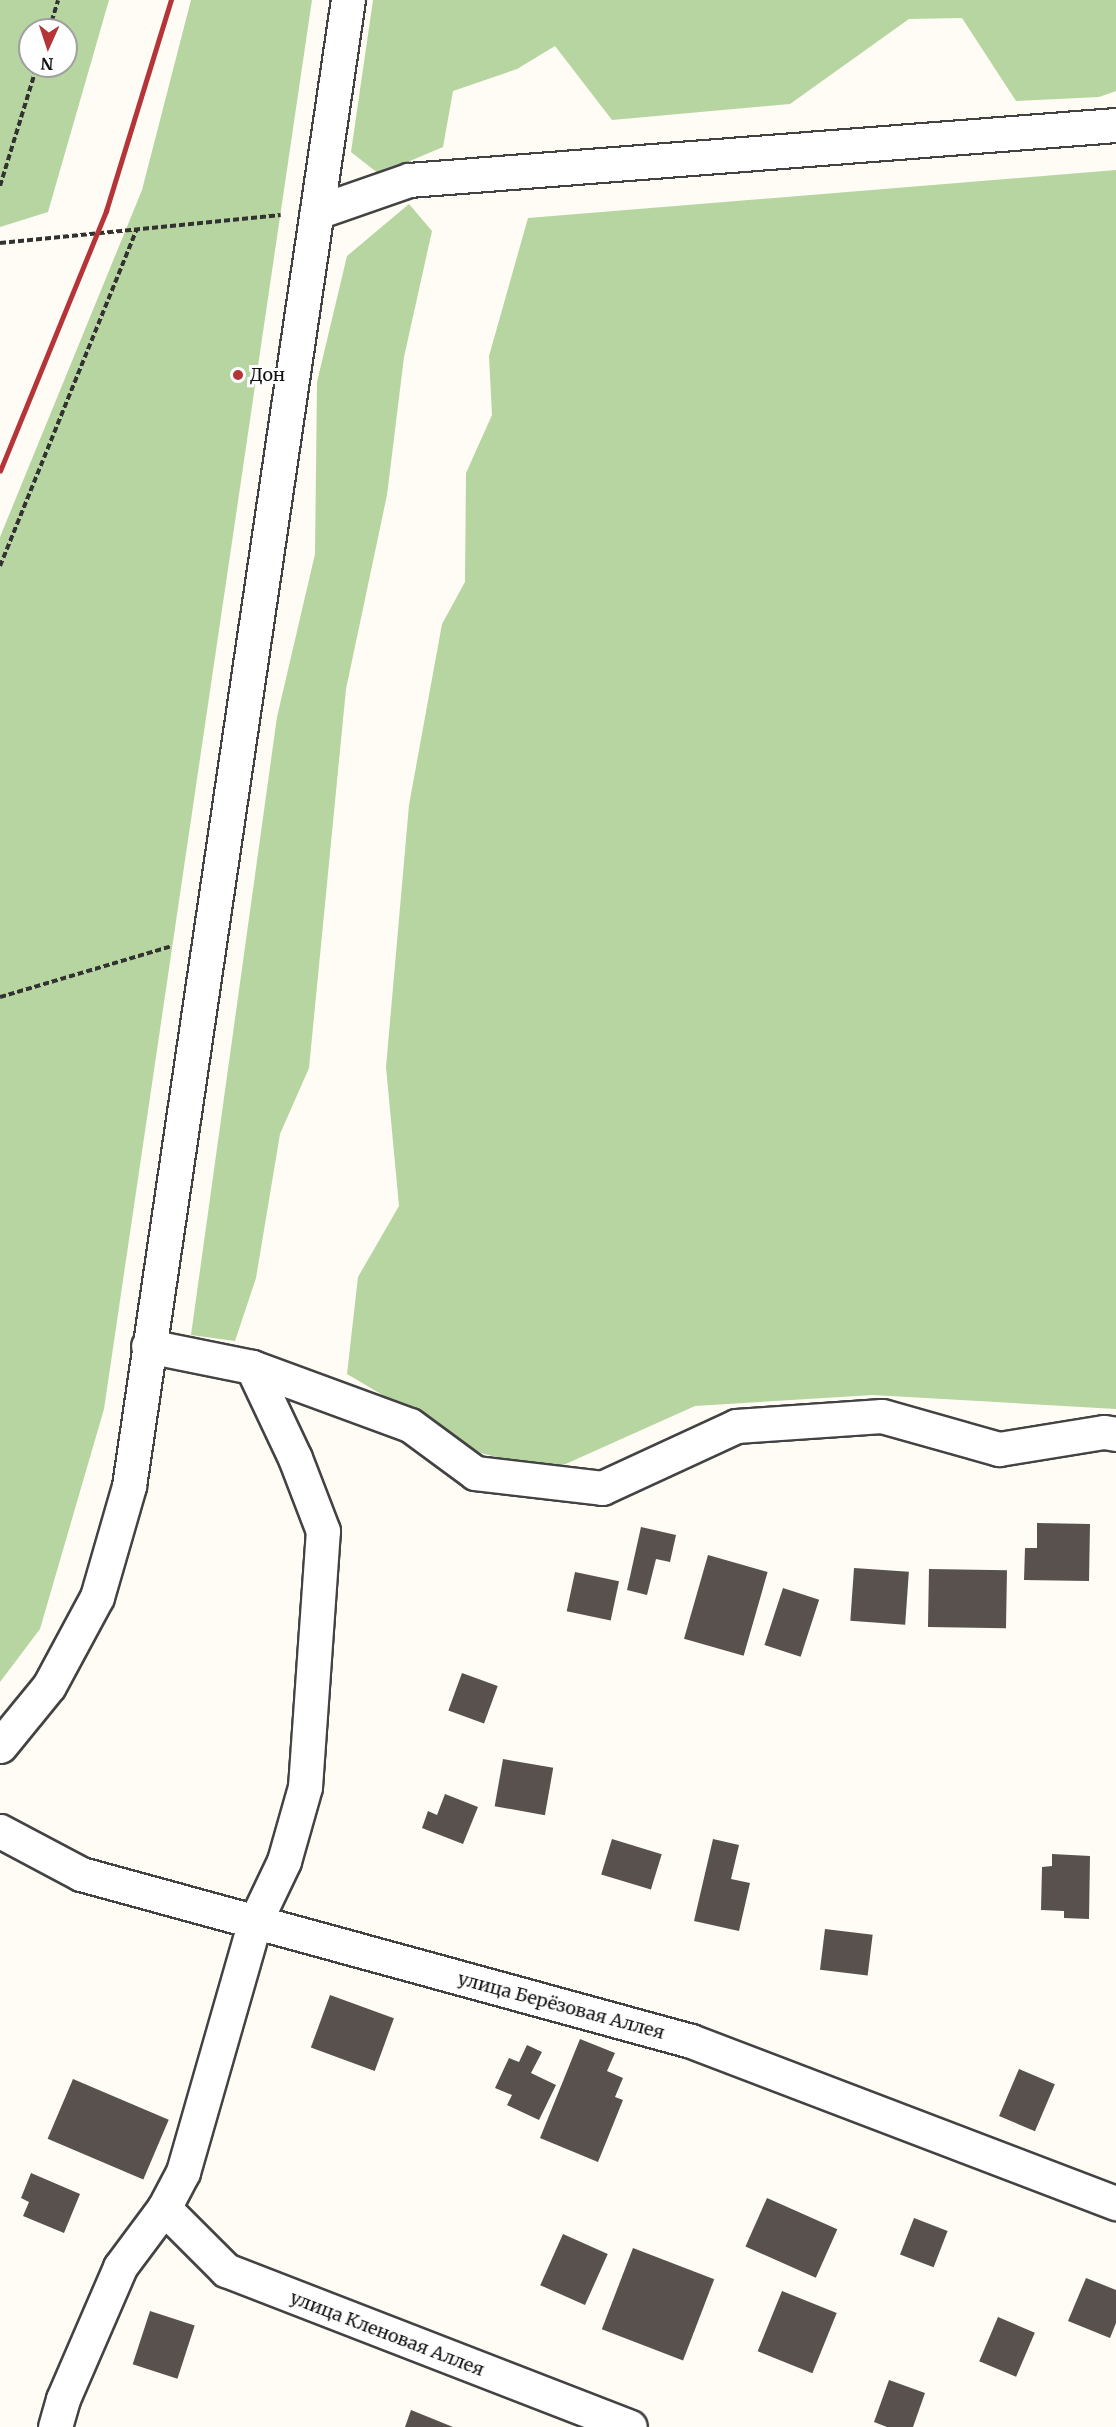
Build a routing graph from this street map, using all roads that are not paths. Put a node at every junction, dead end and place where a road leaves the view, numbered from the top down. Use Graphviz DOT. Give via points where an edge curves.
graph roads {
  1 [pos="348,0"];
  2 [pos="1116,124"];
  3 [pos="317,212"];
  4 [pos="148,1346"];
  5 [pos="252,1367"];
  6 [pos="1116,1434"];
  7 [pos="0,1746"];
  8 [pos="0,1831"];
  9 [pos="254,1924"];
  10 [pos="1116,2203"];
  11 [pos="164,2208"];
  12 [pos="55,2427"];
  13 [pos="630,2427"];
  1 -- 3 [label="street"];
  2 -- 3 [label="street" via="409,180"];
  3 -- 4 [label="street"];
  4 -- 5 [label="street"];
  4 -- 7 [label="street" via="129,1486 97,1597 49,1686"];
  5 -- 6 [label="street" via="410,1425 475,1473 602,1488 736,1426 882,1416 999,1449 1104,1432"];
  5 -- 9 [label="street" via="295,1458 323,1531 305,1787 284,1861"];
  8 -- 9 [label="street, улица Берёзовая Аллея" via="81,1874"];
  9 -- 10 [label="street, улица Берёзовая Аллея" via="691,2041"];
  9 -- 11 [label="street" via="183,2172"];
  11 -- 12 [label="street" via="120,2267 63,2399"];
  11 -- 13 [label="street, улица Кленовая Аллея" via="226,2270"];
}
